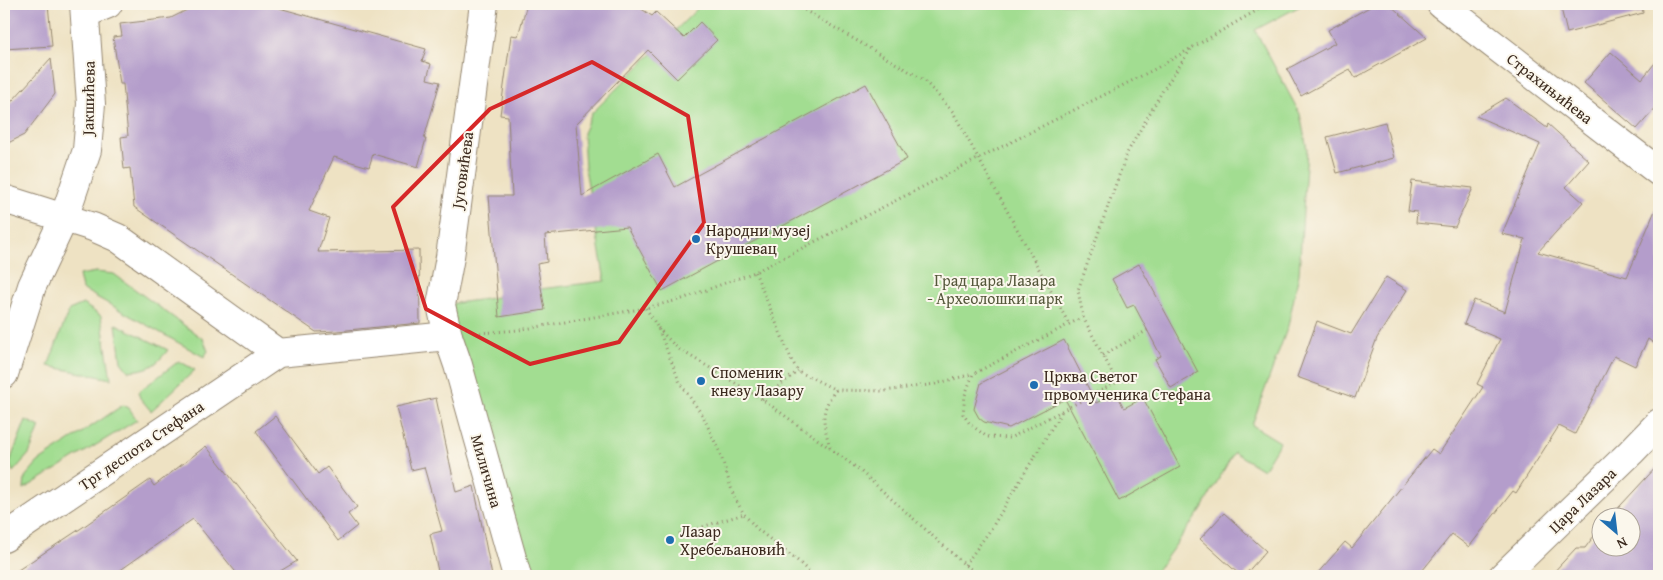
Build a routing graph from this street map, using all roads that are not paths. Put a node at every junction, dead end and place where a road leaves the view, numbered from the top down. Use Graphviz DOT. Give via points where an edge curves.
graph roads {
  1 [pos="484,4"];
  2 [pos="1441,4"];
  3 [pos="93,7"];
  4 [pos="1659,170"];
  5 [pos="4,199"];
  6 [pos="64,218"];
  7 [pos="448,336"];
  8 [pos="278,353"];
  9 [pos="458,365"];
  10 [pos="4,374"];
  11 [pos="1659,423"];
  12 [pos="4,538"];
  13 [pos="517,576"];
  14 [pos="1503,576"];
  1 -- 7 [label="street, Југовићева" via="441,305"];
  2 -- 4 [label="street, Страхињићева"];
  3 -- 6 [label="street, Јакшићева" via="87,150"];
  5 -- 6 [label="street"];
  6 -- 8 [label="street" via="118,238"];
  6 -- 10 [label="street" via="32,286"];
  7 -- 8 [label="street, Трг деспота Стефана"];
  7 -- 9 [label="street, Југовићева"];
  8 -- 12 [label="street, Трг деспота Стефана"];
  9 -- 13 [label="street, Миличина"];
  11 -- 14 [label="street, Цара Лазара"];
}
